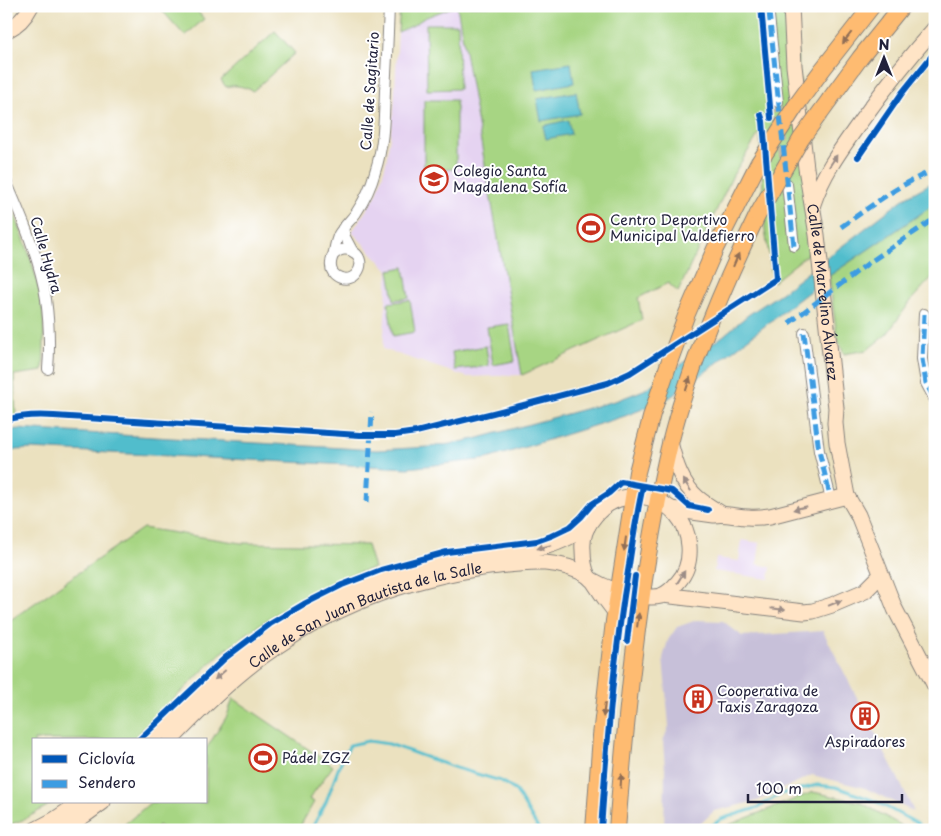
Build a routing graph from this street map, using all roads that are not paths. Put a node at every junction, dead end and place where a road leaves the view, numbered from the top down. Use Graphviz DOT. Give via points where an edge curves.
graph roads {
  1 [pos="30,6"];
  2 [pos="389,6"];
  3 [pos="768,6"];
  4 [pos="791,6"];
  5 [pos="872,6"];
  6 [pos="902,6"];
  7 [pos="935,28"];
  8 [pos="6,31"];
  9 [pos="778,102"];
  10 [pos="6,181"];
  11 [pos="787,184"];
  12 [pos="812,205"];
  13 [pos="343,228"];
  14 [pos="794,246"];
  15 [pos="354,252"];
  16 [pos="332,257"];
  17 [pos="924,314"];
  18 [pos="804,333"];
  19 [pos="48,369"];
  20 [pos="935,400"];
  21 [pos="836,408"];
  22 [pos="672,436"];
  23 [pos="830,495"];
  24 [pos="632,496"];
  25 [pos="847,496"];
  26 [pos="657,500"];
  27 [pos="671,509"];
  28 [pos="722,514"];
  29 [pos="858,516"];
  30 [pos="588,526"];
  31 [pos="881,575"];
  32 [pos="590,578"];
  33 [pos="865,591"];
  34 [pos="618,592"];
  35 [pos="889,594"];
  36 [pos="663,595"];
  37 [pos="641,596"];
  38 [pos="615,612"];
  39 [pos="935,686"];
  40 [pos="154,738"];
  41 [pos="172,738"];
  42 [pos="78,804"];
  43 [pos="100,804"];
  44 [pos="35,830"];
  45 [pos="62,830"];
  46 [pos="594,830"];
  47 [pos="617,830"];
  1 -- 8 [label="street" via="21,21"];
  2 -- 13 [label="street, Calle de Sagitario" via="380,158 368,193"];
  3 -- 9 [label="street"];
  4 -- 12 [label="street, Calle de Marcelino Álvarez" via="794,66"];
  5 -- 24 [label="main road, one-way, bridge" via="795,107 758,164 714,249 671,357 647,432"];
  22 -- 6 [label="main road, one-way, bridge" via="697,356 758,214 801,139"];
  12 -- 7 [label="street, one-way" via="832,162 886,86"];
  10 -- 19 [label="street, Calle Hydra" via="30,239 46,298"];
  11 -- 14 [label="street, Calle de Marcelino Álvarez"];
  12 -- 21 [label="street, Calle de Marcelino Álvarez"];
  13 -- 15 [label="street"];
  13 -- 16 [label="street, Calle de Sagitario"];
  15 -- 16 [label="street" via="344,249"];
  15 -- 16 [label="street" via="359,258 360,268 349,278 340,278 332,272"];
  17 -- 20 [label="street" via="922,359 926,383"];
  18 -- 23 [label="street, Calle de Marcelino Álvarez" via="819,451"];
  21 -- 25 [label="street, Calle de Marcelino Álvarez" via="837,443"];
  21 -- 29 [label="street, Calle de Marcelino Álvarez"];
  22 -- 26 [label="main road"];
  28 -- 22 [label="street, one-way" via="689,490 677,467"];
  24 -- 26 [label="street"];
  24 -- 30 [label="street" via="609,503"];
  24 -- 34 [label="main road, one-way"];
  25 -- 28 [label="street, one-way" via="770,516 750,518"];
  25 -- 29 [label="street, Calle de Marcelino Álvarez"];
  26 -- 27 [label="street"];
  26 -- 37 [label="main road"];
  27 -- 28 [label="street"];
  36 -- 27 [label="street, one-way" via="680,580 689,559 685,530"];
  29 -- 31 [label="street, Calle de Marcelino Álvarez"];
  30 -- 32 [label="street" via="582,545"];
  30 -- 40 [label="street, Calle de San Juan Bautista de la Salle, one-way" via="547,546 420,567 340,595 288,623 249,651"];
  31 -- 33 [label="street"];
  31 -- 35 [label="street, Calle de Marcelino Álvarez"];
  32 -- 34 [label="street, Calle de San Juan Bautista de la Salle"];
  32 -- 38 [label="street"];
  32 -- 41 [label="street, Calle de San Juan Bautista de la Salle" via="557,564 535,562 452,573 366,598 307,627 266,654"];
  33 -- 35 [label="street"];
  36 -- 33 [label="street, Calle de San Juan Bautista de la Salle, one-way" via="804,612"];
  34 -- 37 [label="street, Calle de San Juan Bautista de la Salle"];
  34 -- 38 [label="main road"];
  35 -- 39 [label="street, Calle de Marcelino Álvarez"];
  36 -- 37 [label="street, Calle de San Juan Bautista de la Salle"];
  47 -- 37 [label="main road, one-way"];
  38 -- 46 [label="main road, one-way"];
  42 -- 44 [label="street"];
  43 -- 45 [label="street"];
}
